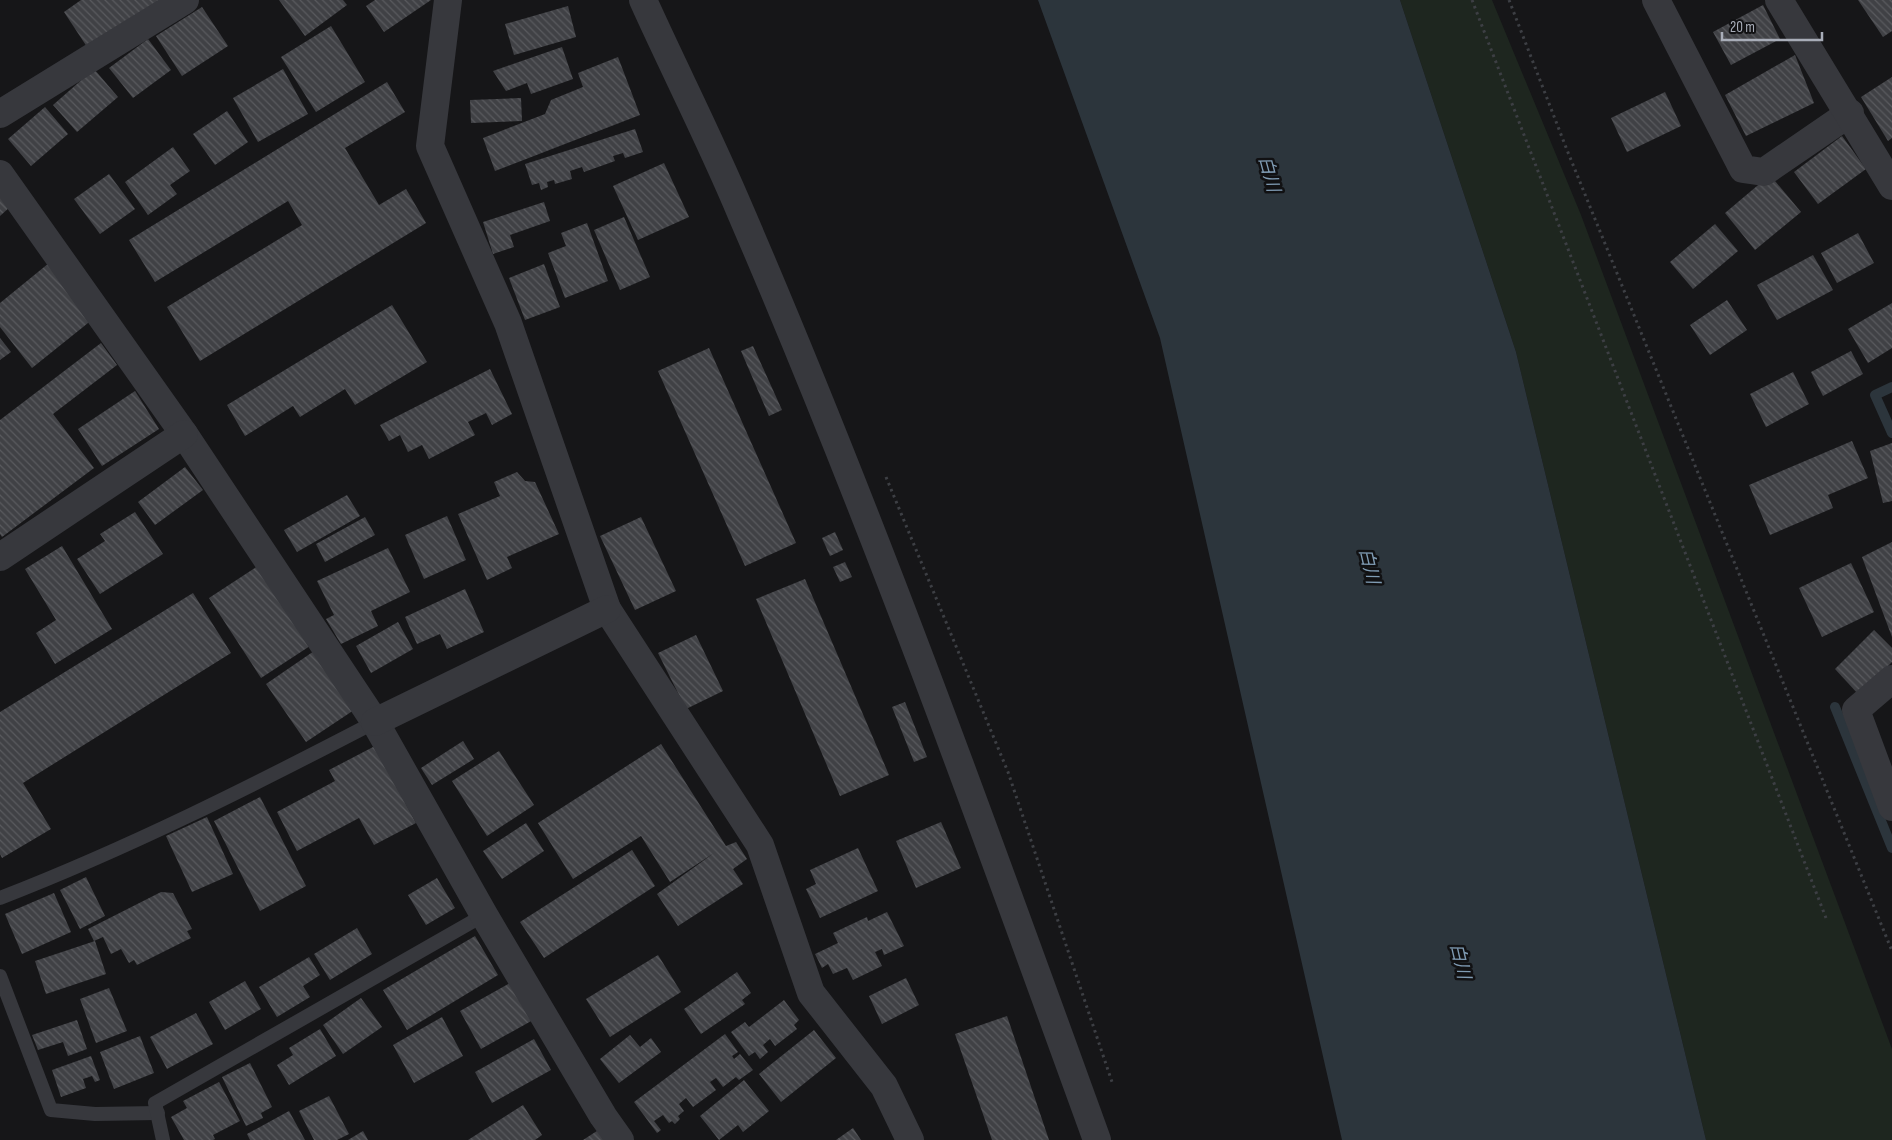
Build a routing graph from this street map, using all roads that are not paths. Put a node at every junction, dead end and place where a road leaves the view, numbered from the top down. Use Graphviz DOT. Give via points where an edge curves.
graph roads {
  1 [pos="186,0"];
  2 [pos="448,0"];
  3 [pos="642,0"];
  4 [pos="1656,0"];
  5 [pos="1779,0"];
  6 [pos="1850,113"];
  7 [pos="0,114"];
  8 [pos="0,174"];
  9 [pos="1892,186"];
  10 [pos="184,434"];
  11 [pos="0,557"];
  12 [pos="607,609"];
  13 [pos="1892,679"];
  14 [pos="375,722"];
  15 [pos="1892,807"];
  16 [pos="0,898"];
  17 [pos="484,915"];
  18 [pos="0,976"];
  19 [pos="158,1112"];
  20 [pos="163,1140"];
  21 [pos="620,1140"];
  22 [pos="910,1140"];
  23 [pos="1096,1140"];
  1 -- 7 [label="street"];
  2 -- 12 [label="street" via="430,146 508,323"];
  3 -- 23 [label="street" via="741,211 878,545"];
  4 -- 6 [label="street" via="1743,169 1764,172"];
  5 -- 6 [label="street"];
  6 -- 9 [label="street"];
  8 -- 10 [label="street"];
  10 -- 11 [label="street"];
  10 -- 14 [label="street"];
  12 -- 14 [label="street"];
  12 -- 22 [label="street" via="760,845 811,993 884,1086"];
  13 -- 15 [label="street" via="1856,710"];
  14 -- 16 [label="lane" via="209,807 80,867"];
  14 -- 17 [label="street"];
  17 -- 19 [label="lane" via="155,1103"];
  17 -- 21 [label="street" via="602,1116"];
  18 -- 19 [label="lane" via="51,1110 95,1114"];
  19 -- 20 [label="lane"];
}
